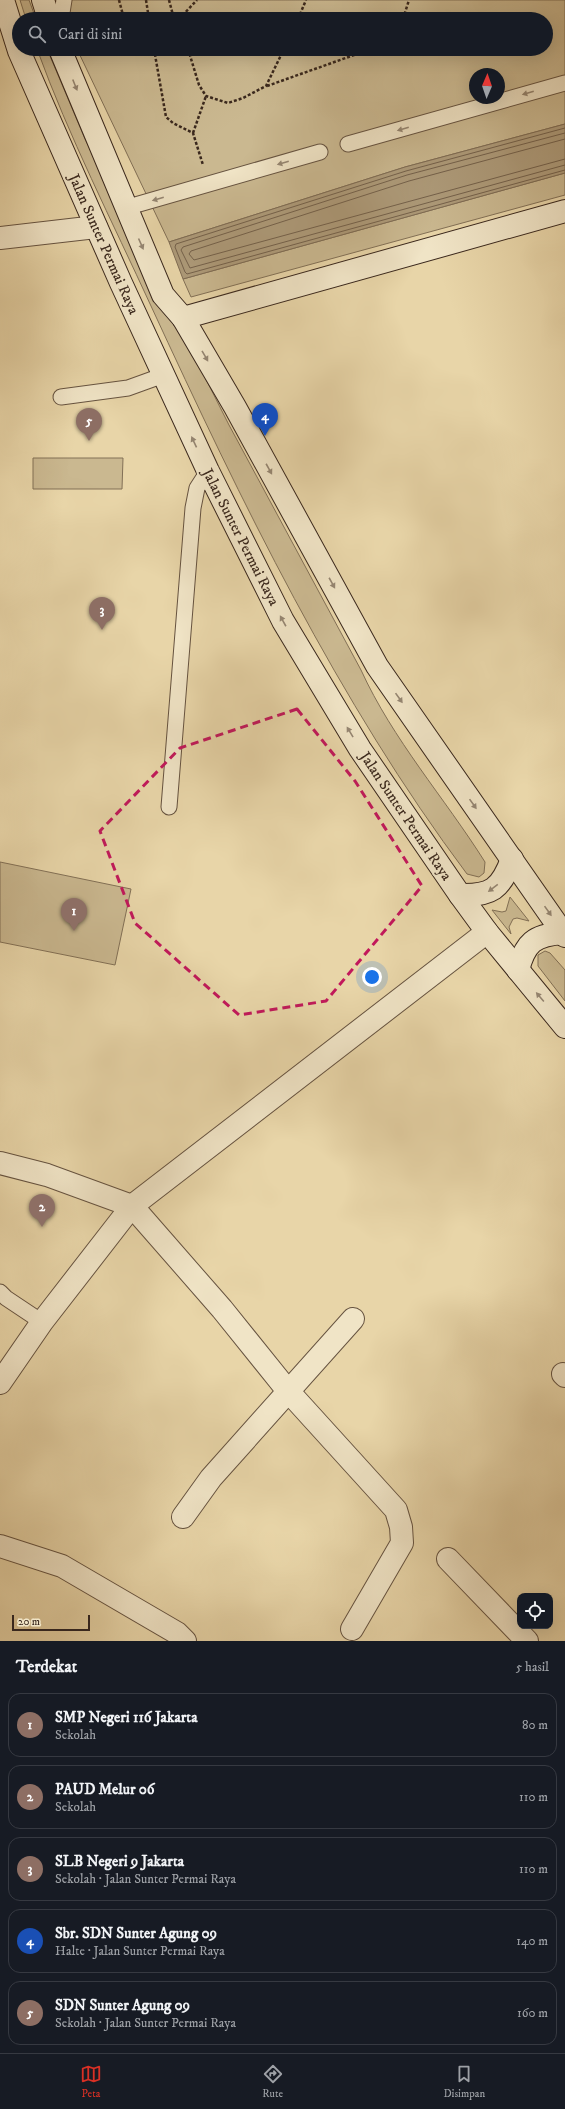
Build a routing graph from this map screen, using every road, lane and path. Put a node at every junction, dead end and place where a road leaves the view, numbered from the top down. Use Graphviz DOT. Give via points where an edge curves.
graph roads {
  1 [pos="2,0"];
  2 [pos="43,0"];
  3 [pos="64,0"];
  4 [pos="119,0"];
  5 [pos="146,0"];
  6 [pos="169,0"];
  7 [pos="197,0"];
  8 [pos="306,0"];
  9 [pos="409,0"];
  10 [pos="47,12"];
  11 [pos="62,12"];
  12 [pos="122,12"];
  13 [pos="148,12"];
  14 [pos="172,12"];
  15 [pos="186,12"];
  16 [pos="301,12"];
  17 [pos="405,12"];
  18 [pos="12,30"];
  19 [pos="21,56"];
  20 [pos="63,56"];
  21 [pos="155,56"];
  22 [pos="190,56"];
  23 [pos="281,56"];
  24 [pos="351,56"];
  25 [pos="565,82"];
  26 [pos="266,86"];
  27 [pos="206,96"];
  28 [pos="193,133"];
  29 [pos="348,144"];
  30 [pos="320,152"];
  31 [pos="210,184"];
  32 [pos="125,208"];
  33 [pos="565,211"];
  34 [pos="96,227"];
  35 [pos="0,238"];
  36 [pos="183,318"];
  37 [pos="164,375"];
  38 [pos="61,397"];
  39 [pos="208,471"];
  40 [pos="169,807"];
  41 [pos="512,860"];
  42 [pos="460,895"];
  43 [pos="487,932"];
  44 [pos="564,934"];
  45 [pos="518,970"];
  46 [pos="565,1027"];
  47 [pos="0,1163"];
  48 [pos="132,1206"];
  49 [pos="0,1292"];
  50 [pos="353,1319"];
  51 [pos="42,1322"];
  52 [pos="0,1383"];
  53 [pos="288,1391"];
  54 [pos="183,1517"];
  55 [pos="0,1546"];
  56 [pos="448,1559"];
  57 [pos="352,1628"];
  58 [pos="186,1641"];
  59 [pos="527,1641"];
  1 -- 18 [label="street, Jalan Sunter Permai Raya"];
  2 -- 10 [label="street"];
  3 -- 11 [label="lane"];
  4 -- 12 [label="path"];
  5 -- 13 [label="path"];
  6 -- 14 [label="path"];
  7 -- 15 [label="path"];
  8 -- 16 [label="path"];
  9 -- 17 [label="path"];
  19 -- 34 [label="street, Jalan Sunter Permai Raya"];
  20 -- 32 [label="street, one-way"];
  21 -- 28 [label="path" via="166,117"];
  22 -- 27 [label="path" via="198,85"];
  23 -- 26 [label="path"];
  24 -- 26 [label="path"];
  25 -- 29 [label="lane, one-way"];
  26 -- 27 [label="path" via="228,103"];
  27 -- 28 [label="path"];
  28 -- 31 [label="path"];
  30 -- 31 [label="lane, one-way"];
  31 -- 32 [label="lane, one-way"];
  32 -- 36 [label="street, one-way" via="164,295"];
  33 -- 36 [label="street"];
  34 -- 35 [label="street"];
  34 -- 37 [label="street, Jalan Sunter Permai Raya"];
  36 -- 41 [label="street, one-way" via="250,432 376,666"];
  37 -- 38 [label="lane" via="128,388"];
  39 -- 37 [label="street, Jalan Sunter Permai Raya, one-way"];
  39 -- 40 [label="lane" via="197,488 193,508"];
  42 -- 39 [label="street, Jalan Sunter Permai Raya, one-way" via="360,749 283,621"];
  41 -- 42 [label="street, one-way" via="506,876 493,890 478,896"];
  41 -- 44 [label="street, one-way"];
  42 -- 43 [label="street, Jalan Sunter Permai Raya"];
  43 -- 45 [label="street, Jalan Sunter Permai Raya"];
  43 -- 48 [label="street"];
  44 -- 45 [label="street" via="545,934 530,943 522,954"];
  46 -- 45 [label="street, Jalan Sunter Permai Raya, one-way"];
  47 -- 48 [label="street" via="47,1175"];
  48 -- 51 [label="street"];
  48 -- 53 [label="street" via="222,1309"];
  49 -- 51 [label="lane"];
  50 -- 53 [label="street"];
  51 -- 52 [label="street"];
  53 -- 54 [label="street" via="211,1478"];
  53 -- 57 [label="street" via="396,1510 401,1527 402,1543"];
  55 -- 58 [label="street" via="62,1566 177,1633"];
  56 -- 59 [label="street"];
}
